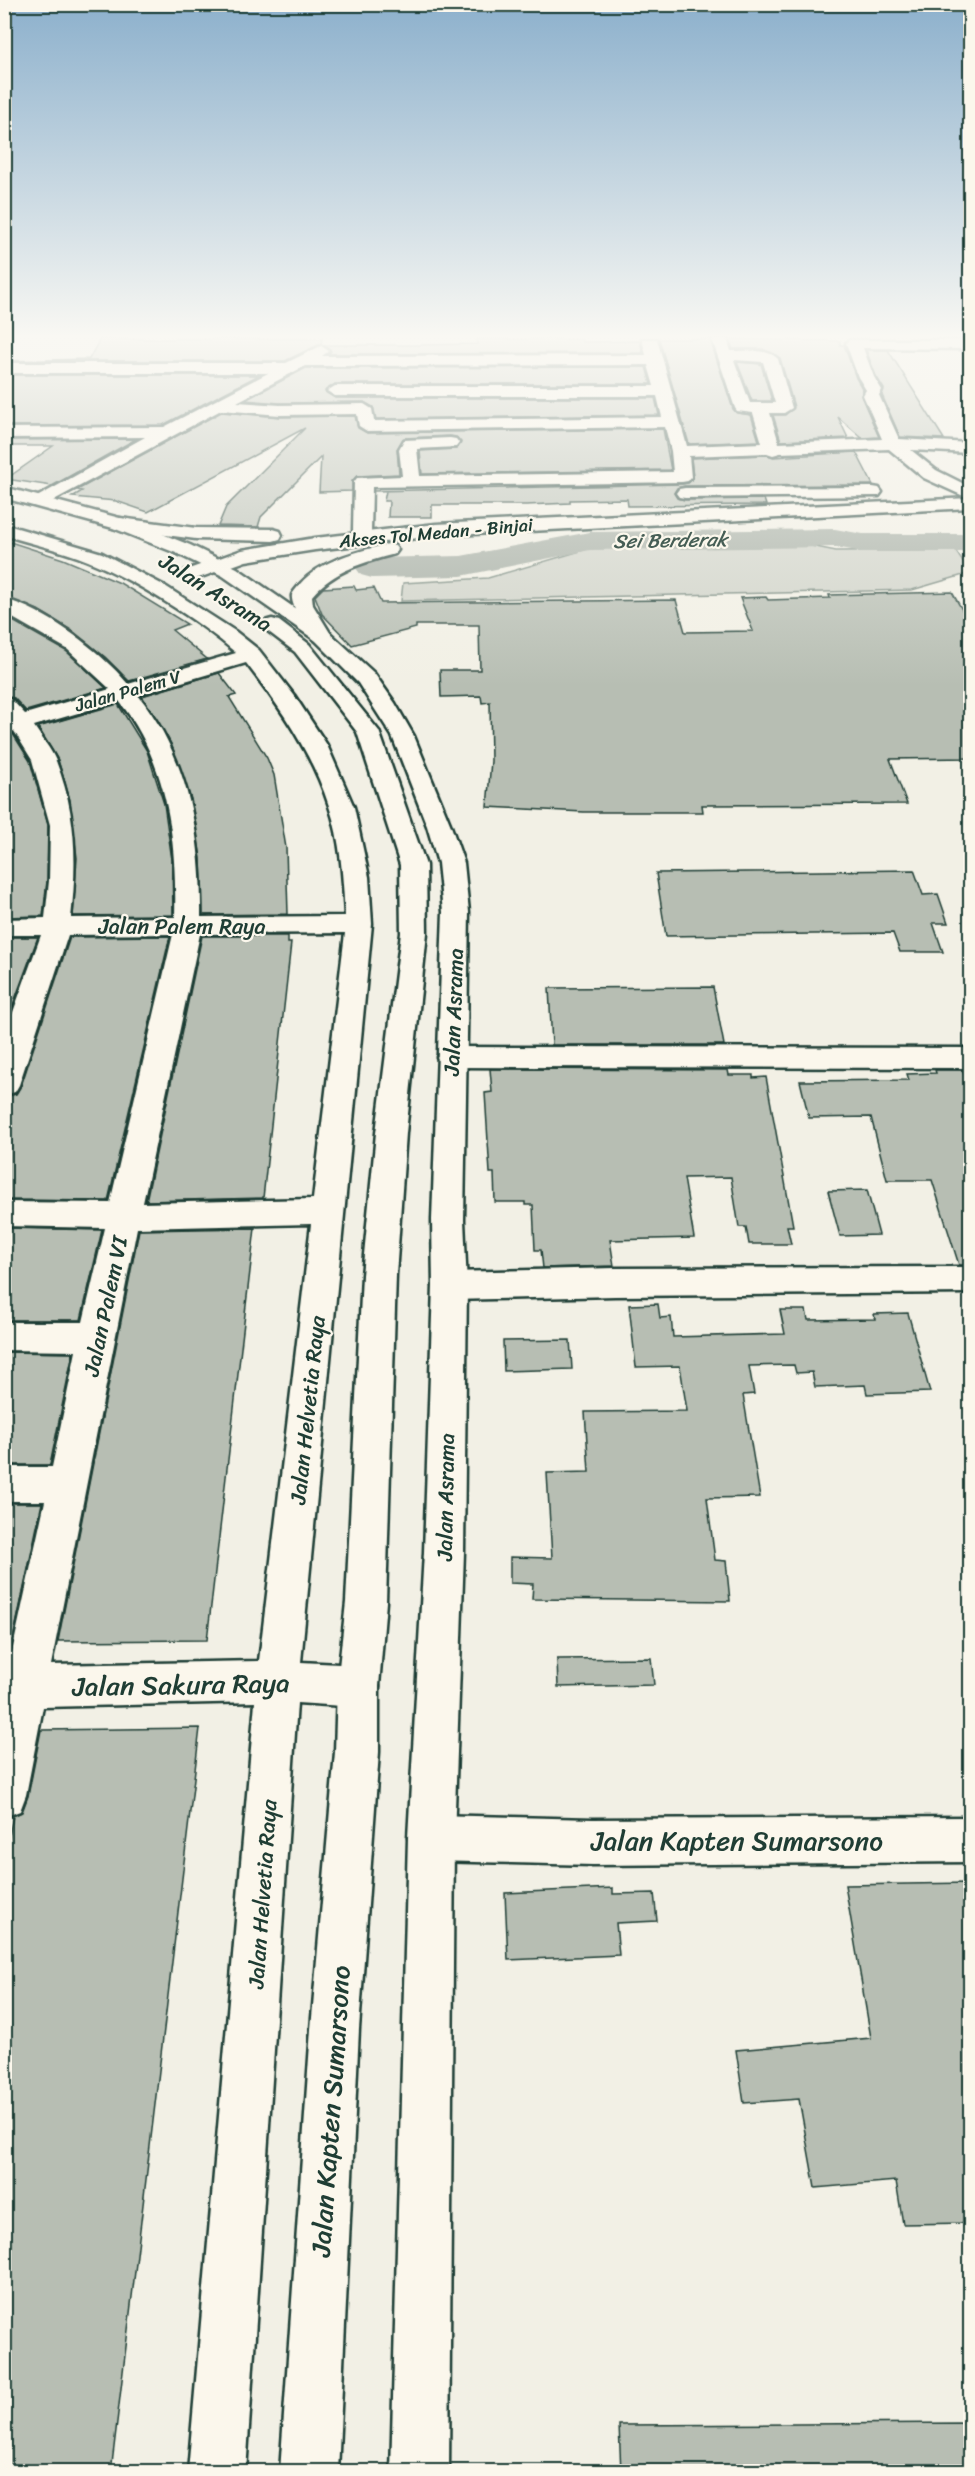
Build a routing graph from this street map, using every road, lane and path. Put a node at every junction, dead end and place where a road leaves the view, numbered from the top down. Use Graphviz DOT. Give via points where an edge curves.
graph roads {
  1 [pos="126,455"];
  2 [pos="409,455"];
  3 [pos="679,455"];
  4 [pos="906,455"];
  5 [pos="411,479"];
  6 [pos="683,485"];
  7 [pos="4,492"];
  8 [pos="873,492"];
  9 [pos="775,493"];
  10 [pos="970,494"];
  11 [pos="43,501"];
  12 [pos="970,503"];
  13 [pos="4,504"];
  14 [pos="970,511"];
  15 [pos="783,516"];
  16 [pos="684,517"];
  17 [pos="120,524"];
  18 [pos="4,529"];
  19 [pos="436,530"];
  20 [pos="362,532"];
  21 [pos="416,543"];
  22 [pos="212,573"];
  23 [pos="4,605"];
  24 [pos="322,636"];
  25 [pos="250,655"];
  26 [pos="126,692"];
  27 [pos="10,718"];
  28 [pos="359,924"];
  29 [pos="188,926"];
  30 [pos="4,927"];
  31 [pos="57,927"];
  32 [pos="18,998"];
  33 [pos="452,1057"];
  34 [pos="970,1058"];
  35 [pos="4,1085"];
  36 [pos="328,1211"];
  37 [pos="4,1214"];
  38 [pos="125,1216"];
  39 [pos="970,1280"];
  40 [pos="450,1286"];
  41 [pos="4,1336"];
  42 [pos="97,1337"];
  43 [pos="4,1484"];
  44 [pos="68,1484"];
  45 [pos="278,1681"];
  46 [pos="358,1686"];
  47 [pos="16,1688"];
  48 [pos="357,1752"];
  49 [pos="4,1795"];
  50 [pos="431,1838"];
  51 [pos="970,1840"];
  52 [pos="217,2472"];
  53 [pos="309,2472"];
  54 [pos="420,2472"];
  1 -- 11 [label="main road"];
  2 -- 5 [label="main road"];
  3 -- 6 [label="main road"];
  4 -- 10 [label="main road" via="930,474"];
  5 -- 6 [label="main road"];
  5 -- 20 [label="main road" via="362,483"];
  6 -- 9 [label="main road"];
  6 -- 16 [label="main road"];
  7 -- 11 [label="main road, Jalan Asrama"];
  8 -- 9 [label="main road"];
  9 -- 15 [label="main road"];
  11 -- 17 [label="main road, Jalan Asrama"];
  12 -- 15 [label="main road, Akses Tol Medan - Binjai"];
  13 -- 22 [label="main road, Jalan Asrama" via="76,523"];
  14 -- 15 [label="main road, Akses Tol Medan - Binjai"];
  15 -- 16 [label="main road, Akses Tol Medan - Binjai"];
  15 -- 21 [label="main road, Akses Tol Medan - Binjai"];
  16 -- 19 [label="main road, Akses Tol Medan - Binjai"];
  17 -- 20 [label="main road" via="211,536"];
  17 -- 22 [label="main road, Jalan Asrama"];
  18 -- 25 [label="main road, Jalan Helvetia Raya" via="95,557 158,590 228,635"];
  19 -- 20 [label="main road"];
  19 -- 22 [label="main road, Akses Tol Medan - Binjai" via="242,556"];
  21 -- 22 [label="main road, Akses Tol Medan - Binjai"];
  21 -- 24 [label="main road" via="357,558 309,585 302,595 303,605"];
  22 -- 24 [label="main road, Jalan Asrama"];
  22 -- 46 [label="main road, Jalan Asrama" via="302,648 368,731 413,865 414,933 379,1275 366,1602"];
  23 -- 26 [label="main road, Jalan Palem VI" via="83,651"];
  24 -- 33 [label="main road, Jalan Asrama" via="366,678 403,736 451,863 456,912"];
  25 -- 26 [label="main road, Jalan Palem V"];
  25 -- 28 [label="main road, Jalan Helvetia Raya" via="315,745 342,807 356,877"];
  26 -- 27 [label="main road, Jalan Palem V"];
  26 -- 29 [label="main road, Jalan Palem VI" via="150,726 179,798 190,882"];
  27 -- 31 [label="main road" via="44,760 62,825"];
  28 -- 29 [label="main road, Jalan Palem Raya"];
  28 -- 36 [label="main road, Jalan Helvetia Raya"];
  29 -- 31 [label="main road, Jalan Palem Raya"];
  29 -- 38 [label="main road, Jalan Palem VI"];
  30 -- 31 [label="main road, Jalan Palem Raya"];
  31 -- 32 [label="main road"];
  32 -- 35 [label="main road"];
  33 -- 34 [label="main road"];
  33 -- 40 [label="main road, Jalan Asrama"];
  36 -- 38 [label="main road"];
  36 -- 45 [label="main road, Jalan Helvetia Raya"];
  37 -- 38 [label="main road"];
  38 -- 42 [label="main road, Jalan Palem VI"];
  39 -- 40 [label="main road"];
  40 -- 50 [label="main road, Jalan Asrama" via="444,1552"];
  41 -- 42 [label="main road"];
  42 -- 44 [label="main road, Jalan Palem VI"];
  43 -- 44 [label="main road"];
  44 -- 47 [label="main road, Jalan Palem VI"];
  45 -- 46 [label="main road, Jalan Sakura Raya"];
  45 -- 47 [label="main road, Jalan Sakura Raya"];
  45 -- 52 [label="main road, Jalan Helvetia Raya"];
  46 -- 48 [label="main road, Jalan Asrama"];
  47 -- 49 [label="main road, Jalan Palem VI"];
  48 -- 53 [label="main road, Jalan Kapten Sumarsono" via="335,2029"];
  50 -- 51 [label="main road, Jalan Kapten Sumarsono" via="593,1842"];
  50 -- 54 [label="main road"];
}
